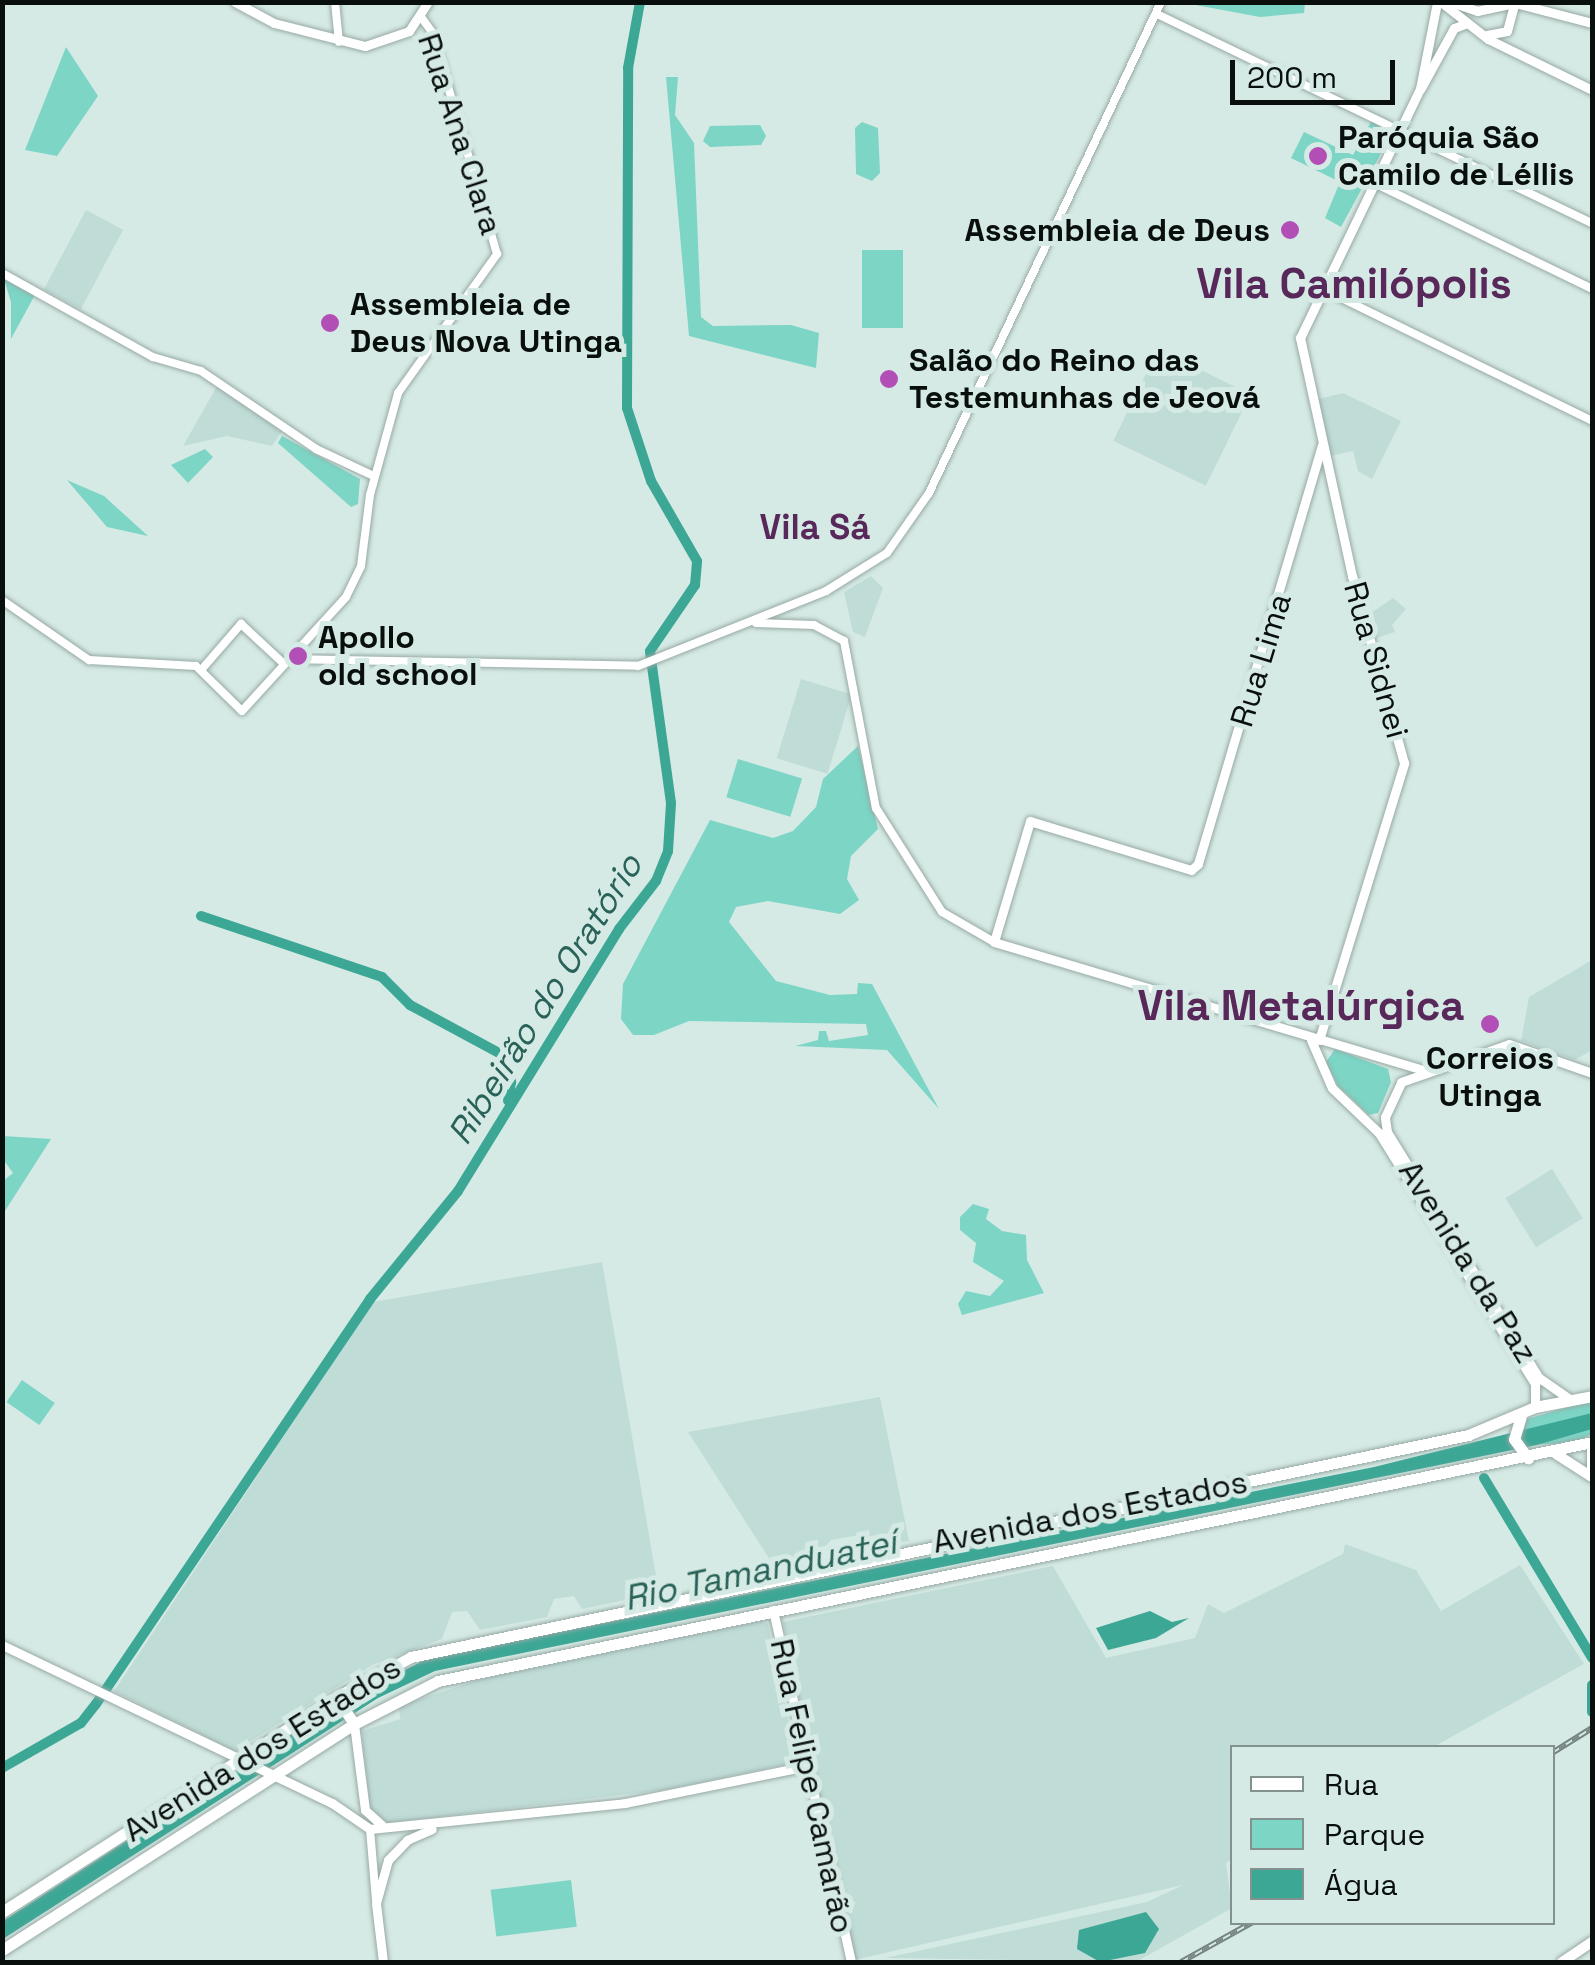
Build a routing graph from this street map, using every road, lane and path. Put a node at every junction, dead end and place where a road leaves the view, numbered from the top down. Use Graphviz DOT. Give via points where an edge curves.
graph roads {
  1 [pos="235,2"];
  2 [pos="336,2"];
  3 [pos="428,2"];
  4 [pos="1161,2"];
  5 [pos="1439,2"];
  6 [pos="1452,2"];
  7 [pos="1515,3"];
  8 [pos="1492,10"];
  9 [pos="1158,14"];
  10 [pos="420,17"];
  11 [pos="1512,18"];
  12 [pos="1592,23"];
  13 [pos="1465,24"];
  14 [pos="1435,28"];
  15 [pos="1450,35"];
  16 [pos="1484,35"];
  17 [pos="339,42"];
  18 [pos="1426,75"];
  19 [pos="1592,90"];
  20 [pos="1400,129"];
  21 [pos="1374,183"];
  22 [pos="1592,223"];
  23 [pos="2,273"];
  24 [pos="1322,289"];
  25 [pos="1592,289"];
  26 [pos="1592,421"];
  27 [pos="1322,445"];
  28 [pos="1323,473"];
  29 [pos="374,476"];
  30 [pos="2,600"];
  31 [pos="785,610"];
  32 [pos="778,622"];
  33 [pos="756,623"];
  34 [pos="287,662"];
  35 [pos="202,669"];
  36 [pos="994,942"];
  37 [pos="1314,1040"];
  38 [pos="1336,1045"];
  39 [pos="1389,1061"];
  40 [pos="1323,1064"];
  41 [pos="1424,1070"];
  42 [pos="1590,1074"];
  43 [pos="1395,1087"];
  44 [pos="1385,1114"];
  45 [pos="1368,1120"];
  46 [pos="1592,1396"];
  47 [pos="1568,1398"];
  48 [pos="1535,1407"];
  49 [pos="1522,1413"];
  50 [pos="1592,1444"];
  51 [pos="1556,1454"];
  52 [pos="1528,1458"];
  53 [pos="1592,1469"];
  54 [pos="1592,1477"];
  55 [pos="774,1610"];
  56 [pos="2,1645"];
  57 [pos="338,1700"];
  58 [pos="352,1721"];
  59 [pos="243,1760"];
  60 [pos="807,1766"];
  61 [pos="267,1774"];
  62 [pos="364,1802"];
  63 [pos="332,1803"];
  64 [pos="358,1818"];
  65 [pos="459,1823"];
  66 [pos="404,1827"];
  67 [pos="392,1828"];
  68 [pos="356,1830"];
  69 [pos="370,1830"];
  70 [pos="406,1840"];
  71 [pos="372,1858"];
  72 [pos="388,1860"];
  73 [pos="376,1903"];
  74 [pos="2,1912"];
  75 [pos="1592,1942"];
  76 [pos="2,1950"];
  77 [pos="384,1962"];
  78 [pos="851,1962"];
  79 [pos="1562,1962"];
  1 -- 17 [label="main road" via="274,23"];
  2 -- 17 [label="street"];
  3 -- 10 [label="main road"];
  4 -- 9 [label="street"];
  5 -- 13 [label="main road"];
  5 -- 14 [label="main road"];
  6 -- 8 [label="main road"];
  7 -- 8 [label="main road"];
  7 -- 11 [label="main road"];
  7 -- 12 [label="main road"];
  8 -- 11 [label="main road"];
  9 -- 20 [label="street"];
  9 -- 31 [label="street" via="922,506 887,553"];
  10 -- 17 [label="main road" via="401,37 380,44"];
  10 -- 29 [label="street, Rua Ana Clara" via="432,32 496,254 404,381"];
  11 -- 16 [label="main road" via="1505,34"];
  13 -- 15 [label="main road"];
  13 -- 16 [label="main road"];
  14 -- 15 [label="main road"];
  14 -- 18 [label="main road"];
  15 -- 18 [label="main road"];
  16 -- 19 [label="main road"];
  18 -- 20 [label="main road"];
  20 -- 21 [label="main road"];
  20 -- 22 [label="street"];
  21 -- 24 [label="main road"];
  21 -- 25 [label="street"];
  23 -- 29 [label="street" via="162,359 201,370 316,449"];
  24 -- 26 [label="street"];
  24 -- 27 [label="main road, Rua Sidnei" via="1301,333"];
  27 -- 28 [label="main road, Rua Sidnei"];
  27 -- 28 [label="main road, Rua Lima" via="1317,459"];
  28 -- 36 [label="main road, Rua Lima" via="1200,859 1190,870 1030,821"];
  28 -- 37 [label="main road, Rua Sidnei" via="1404,763"];
  29 -- 34 [label="street, Rua Ana Clara" via="355,581"];
  30 -- 35 [label="street" via="89,660"];
  31 -- 32 [label="street"];
  31 -- 33 [label="street"];
  32 -- 33 [label="street"];
  32 -- 36 [label="street" via="814,625 844,641 876,808 947,917"];
  33 -- 34 [label="street" via="642,666"];
  34 -- 35 [label="street" via="241,624"];
  34 -- 35 [label="street, Rua Ana Clara" via="242,711"];
  36 -- 37 [label="main road"];
  37 -- 38 [label="main road"];
  37 -- 40 [label="main road, Avenida da Paz"];
  38 -- 39 [label="main road"];
  38 -- 40 [label="main road"];
  39 -- 41 [label="main road"];
  39 -- 43 [label="main road"];
  40 -- 45 [label="main road, Avenida da Paz" via="1337,1095"];
  41 -- 42 [label="main road" via="1509,1044"];
  41 -- 43 [label="main road"];
  43 -- 44 [label="main road"];
  44 -- 45 [label="main road"];
  44 -- 47 [label="main road, Avenida da Paz" via="1388,1132 1539,1378"];
  45 -- 48 [label="main road, Avenida da Paz" via="1534,1384"];
  46 -- 47 [label="highway, Avenida dos Estados"];
  47 -- 48 [label="highway, Avenida dos Estados"];
  48 -- 49 [label="highway, Avenida dos Estados"];
  49 -- 52 [label="highway" via="1514,1434"];
  49 -- 57 [label="highway, Avenida dos Estados" via="1468,1435 478,1638 411,1657"];
  50 -- 51 [label="highway, Avenida dos Estados"];
  50 -- 53 [label="main road"];
  51 -- 52 [label="highway, Avenida dos Estados"];
  51 -- 54 [label="main road"];
  52 -- 55 [label="highway, Avenida dos Estados"];
  55 -- 58 [label="highway, Avenida dos Estados" via="451,1677"];
  55 -- 60 [label="main road, Rua Felipe Camarão"];
  56 -- 59 [label="main road"];
  57 -- 58 [label="highway"];
  57 -- 59 [label="highway, Avenida dos Estados"];
  58 -- 61 [label="highway, Avenida dos Estados"];
  58 -- 62 [label="main road"];
  59 -- 61 [label="main road"];
  59 -- 74 [label="highway, Avenida dos Estados"];
  60 -- 65 [label="main road" via="662,1798"];
  60 -- 78 [label="main road, Rua Felipe Camarão"];
  61 -- 63 [label="main road"];
  61 -- 76 [label="highway, Avenida dos Estados"];
  62 -- 63 [label="main road" via="355,1808"];
  62 -- 67 [label="main road" via="372,1820"];
  63 -- 64 [label="main road"];
  64 -- 68 [label="main road"];
  64 -- 69 [label="main road"];
  65 -- 66 [label="main road"];
  65 -- 70 [label="main road"];
  66 -- 67 [label="main road"];
  66 -- 70 [label="main road"];
  67 -- 69 [label="main road"];
  69 -- 71 [label="street"];
  70 -- 72 [label="main road"];
  71 -- 72 [label="main road"];
  71 -- 73 [label="street"];
  72 -- 73 [label="main road"];
  73 -- 77 [label="main road"];
  75 -- 79 [label="main road"];
}
